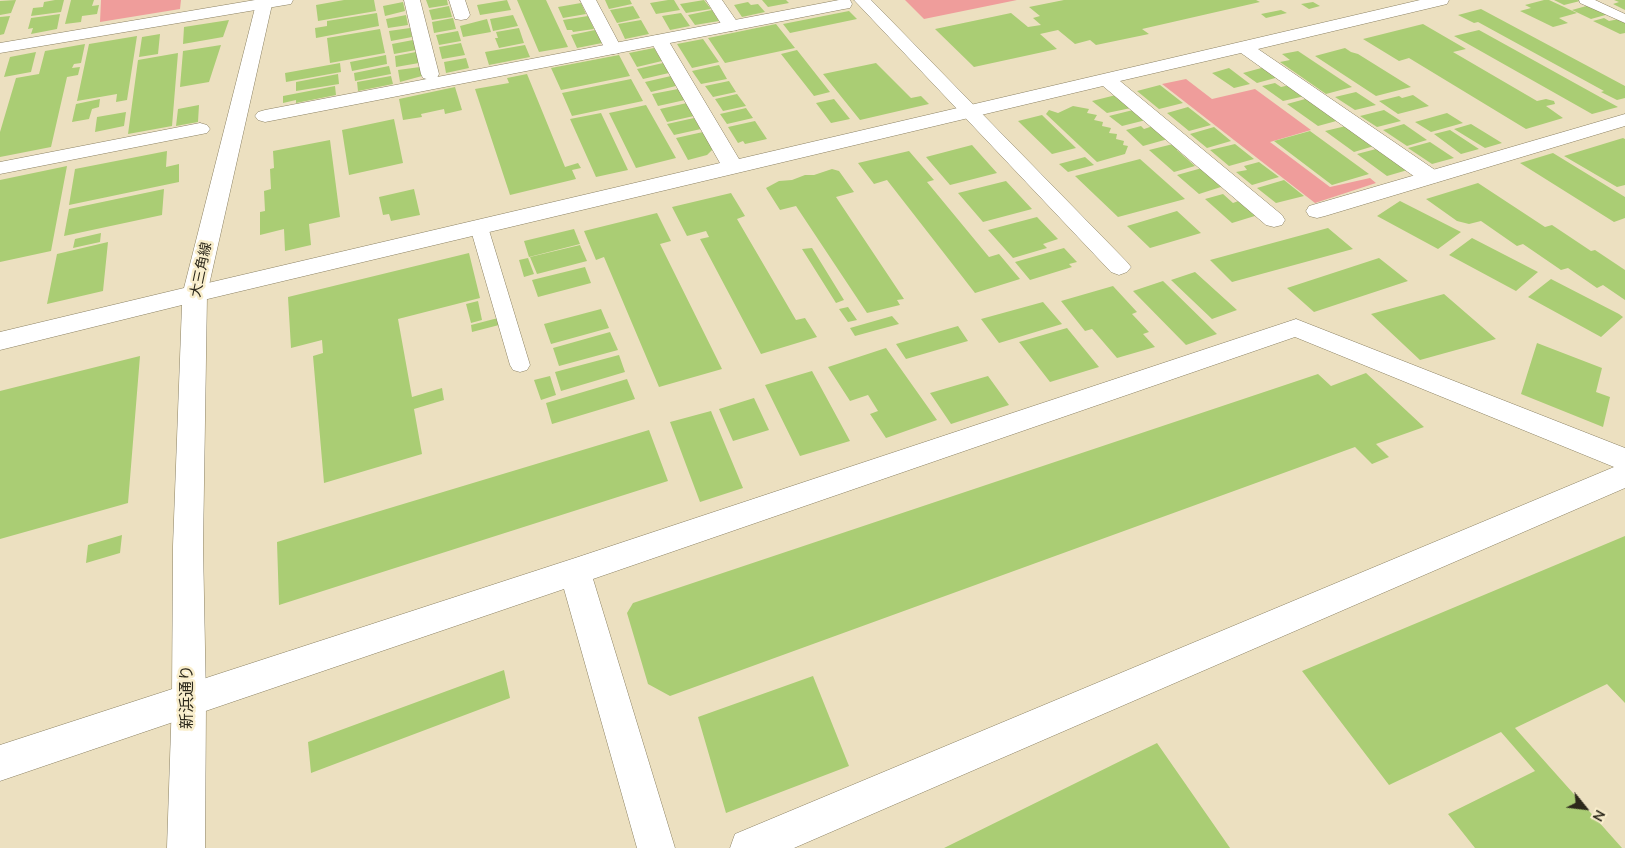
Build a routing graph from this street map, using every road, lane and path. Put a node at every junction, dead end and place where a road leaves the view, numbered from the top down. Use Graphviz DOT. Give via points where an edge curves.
graph roads {
  1 [pos="412,0"];
  2 [pos="588,0"];
  3 [pos="714,0"];
  4 [pos="1441,0"];
  5 [pos="1585,0"];
  6 [pos="272,1"];
  7 [pos="853,2"];
  8 [pos="1625,19"];
  9 [pos="731,26"];
  10 [pos="659,40"];
  11 [pos="1244,46"];
  12 [pos="0,48"];
  13 [pos="613,49"];
  14 [pos="430,74"];
  15 [pos="1106,79"];
  16 [pos="970,111"];
  17 [pos="265,116"];
  18 [pos="1625,120"];
  19 [pos="200,129"];
  20 [pos="733,167"];
  21 [pos="0,168"];
  22 [pos="1430,177"];
  23 [pos="1317,211"];
  24 [pos="1274,220"];
  25 [pos="479,227"];
  26 [pos="1119,266"];
  27 [pos="195,294"];
  28 [pos="0,341"];
  29 [pos="520,365"];
  30 [pos="1625,460"];
  31 [pos="1625,475"];
  32 [pos="188,546"];
  33 [pos="575,572"];
  34 [pos="189,700"];
  35 [pos="0,763"];
  36 [pos="186,848"];
  37 [pos="656,848"];
  38 [pos="749,848"];
  1 -- 14 [label="street"];
  2 -- 13 [label="street"];
  3 -- 9 [label="street"];
  4 -- 11 [label="street"];
  5 -- 8 [label="lane"];
  6 -- 12 [label="street"];
  6 -- 27 [label="street, 大三角線"];
  7 -- 9 [label="street"];
  7 -- 16 [label="street"];
  9 -- 10 [label="street"];
  10 -- 13 [label="street"];
  10 -- 20 [label="street"];
  11 -- 15 [label="street"];
  11 -- 22 [label="street"];
  13 -- 17 [label="street"];
  15 -- 16 [label="street"];
  15 -- 24 [label="street"];
  16 -- 20 [label="street"];
  16 -- 26 [label="street"];
  18 -- 22 [label="street"];
  19 -- 21 [label="street"];
  20 -- 25 [label="street"];
  22 -- 23 [label="street"];
  25 -- 27 [label="street"];
  25 -- 29 [label="lane"];
  27 -- 28 [label="street"];
  27 -- 32 [label="street, 大三角線"];
  30 -- 33 [label="street" via="1296,328"];
  31 -- 38 [label="street"];
  32 -- 34 [label="street, 新浜通り"];
  33 -- 34 [label="street"];
  33 -- 37 [label="street"];
  34 -- 35 [label="street"];
  34 -- 36 [label="street, 新浜通り"];
}
